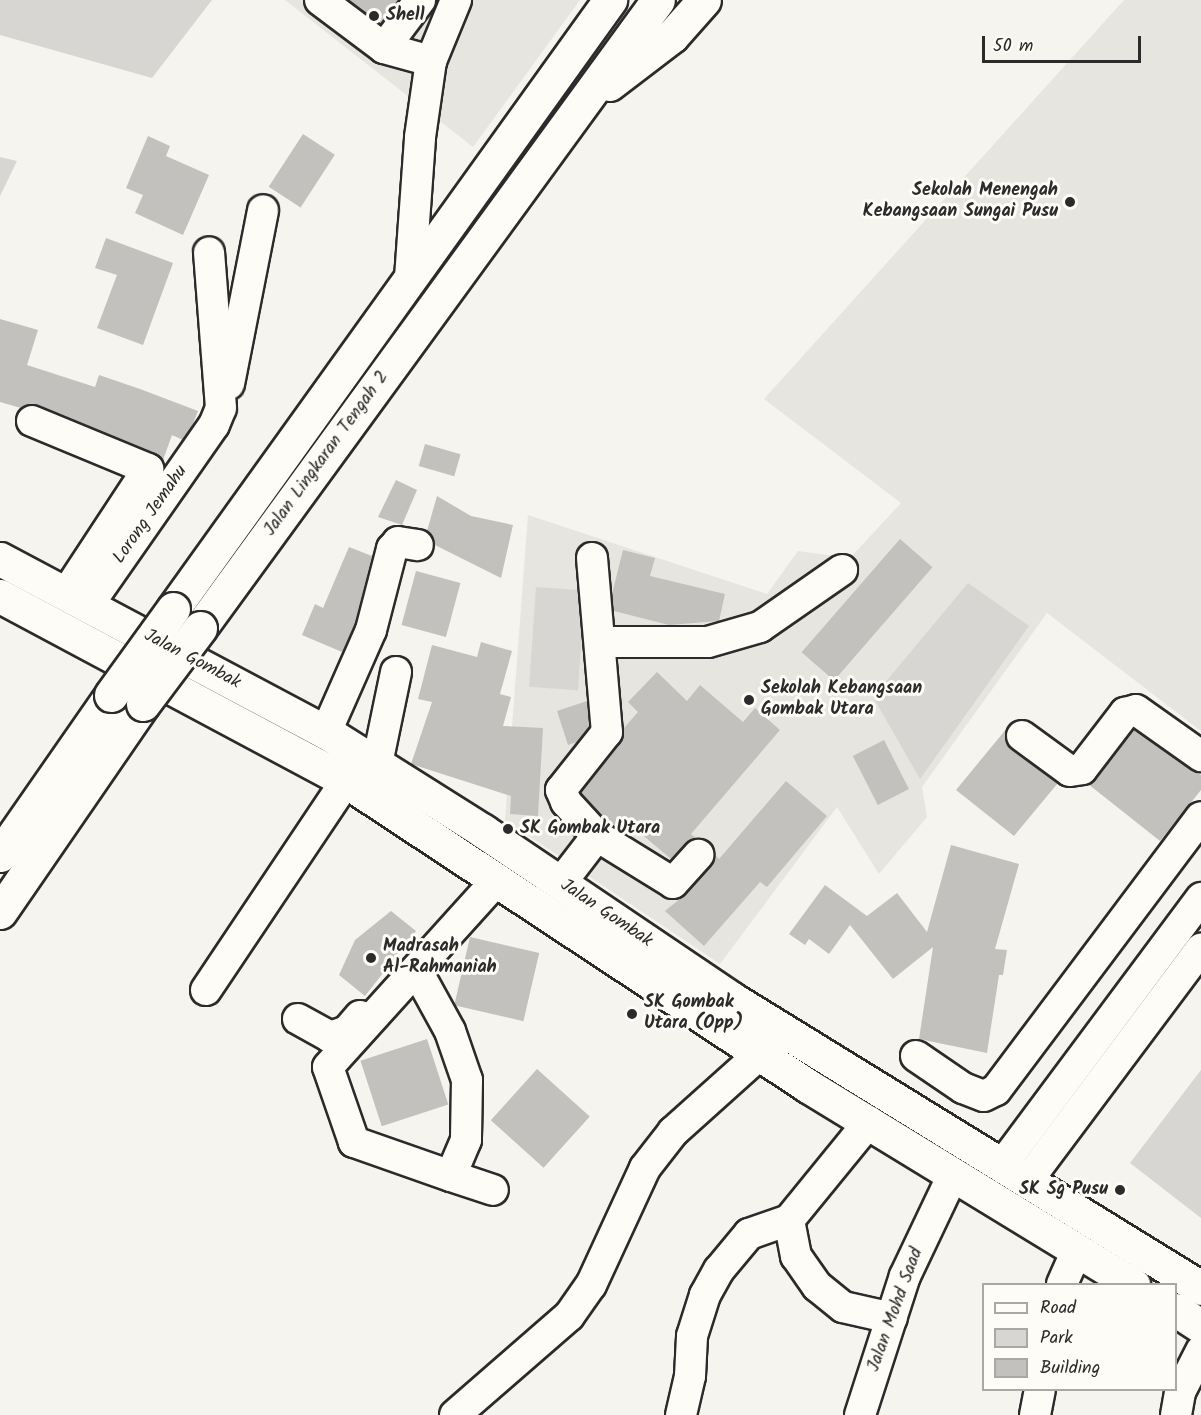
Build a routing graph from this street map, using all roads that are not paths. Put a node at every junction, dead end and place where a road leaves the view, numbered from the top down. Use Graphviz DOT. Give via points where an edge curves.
graph roads {
  1 [pos="320,0"];
  2 [pos="420,0"];
  3 [pos="456,0"];
  4 [pos="610,0"];
  5 [pos="658,0"];
  6 [pos="704,0"];
  7 [pos="384,48"];
  8 [pos="431,61"];
  9 [pos="581,105"];
  10 [pos="263,210"];
  11 [pos="209,252"];
  12 [pos="410,278"];
  13 [pos="217,417"];
  14 [pos="32,421"];
  15 [pos="418,545"];
  16 [pos="592,558"];
  17 [pos="0,559"];
  18 [pos="842,570"];
  19 [pos="0,596"];
  20 [pos="77,599"];
  21 [pos="601,642"];
  22 [pos="396,672"];
  23 [pos="326,732"];
  24 [pos="1022,736"];
  25 [pos="1201,756"];
  26 [pos="377,764"];
  27 [pos="346,781"];
  28 [pos="1201,817"];
  29 [pos="597,836"];
  30 [pos="0,855"];
  31 [pos="698,855"];
  32 [pos="492,875"];
  33 [pos="1155,877"];
  34 [pos="560,884"];
  35 [pos="1199,905"];
  36 [pos="0,912"];
  37 [pos="1201,949"];
  38 [pos="417,971"];
  39 [pos="206,990"];
  40 [pos="298,1019"];
  41 [pos="760,1054"];
  42 [pos="916,1056"];
  43 [pos="868,1122"];
  44 [pos="1015,1172"];
  45 [pos="952,1175"];
  46 [pos="451,1176"];
  47 [pos="493,1190"];
  48 [pos="789,1220"];
  49 [pos="1077,1251"];
  50 [pos="1062,1283"];
  51 [pos="1131,1283"];
  52 [pos="1201,1288"];
  53 [pos="1177,1311"];
  54 [pos="892,1318"];
  55 [pos="1201,1326"];
  56 [pos="1201,1351"];
  57 [pos="1040,1391"];
  58 [pos="455,1415"];
  59 [pos="681,1415"];
  60 [pos="860,1415"];
  61 [pos="1035,1415"];
  62 [pos="1176,1415"];
  1 -- 7 [label="street"];
  2 -- 7 [label="street"];
  3 -- 8 [label="street"];
  4 -- 12 [label="main road, Jalan Lingkaran Tengah 2"];
  5 -- 9 [label="main road, Jalan Lingkaran Tengah 2"];
  6 -- 9 [label="main road" via="672,36"];
  7 -- 8 [label="street"];
  8 -- 12 [label="street" via="420,137"];
  9 -- 36 [label="main road, Jalan Lingkaran Tengah 2, bridge" via="143,704"];
  10 -- 13 [label="street, Lorong Jemahu" via="235,357"];
  11 -- 13 [label="street"];
  12 -- 30 [label="main road, Jalan Lingkaran Tengah 2, bridge"];
  13 -- 20 [label="street, Lorong Jemahu"];
  14 -- 20 [label="street" via="148,469"];
  15 -- 23 [label="street" via="398,542 392,549 370,630"];
  16 -- 21 [label="street"];
  17 -- 20 [label="main road, Jalan Gombak"];
  18 -- 21 [label="street" via="760,627 708,642"];
  19 -- 27 [label="main road, Jalan Gombak"];
  20 -- 23 [label="main road, Jalan Gombak"];
  21 -- 29 [label="street" via="607,732 561,790 566,802"];
  22 -- 26 [label="street"];
  23 -- 26 [label="main road, Jalan Gombak"];
  24 -- 25 [label="street" via="1070,771 1082,769 1125,713 1136,710"];
  26 -- 34 [label="main road, Jalan Gombak"];
  27 -- 32 [label="main road, Jalan Gombak"];
  27 -- 39 [label="street"];
  28 -- 33 [label="street"];
  29 -- 31 [label="street" via="673,883"];
  29 -- 34 [label="street"];
  32 -- 38 [label="street"];
  32 -- 40 [label="street" via="347,1031 330,1037"];
  32 -- 41 [label="main road, Jalan Gombak"];
  33 -- 35 [label="street"];
  33 -- 42 [label="street" via="996,1090 984,1096 963,1089"];
  34 -- 44 [label="main road, Jalan Gombak" via="732,999"];
  35 -- 44 [label="street"];
  37 -- 44 [label="street"];
  38 -- 46 [label="street" via="450,1030 467,1080 466,1140"];
  38 -- 46 [label="street" via="328,1067 354,1142"];
  41 -- 43 [label="main road, Jalan Gombak"];
  41 -- 58 [label="street" via="673,1132 645,1168 591,1285 569,1316"];
  43 -- 45 [label="main road, Jalan Gombak"];
  43 -- 48 [label="street"];
  44 -- 52 [label="main road, Jalan Gombak"];
  45 -- 49 [label="main road, Jalan Gombak"];
  45 -- 54 [label="street, Jalan Mohd Saad" via="905,1276"];
  46 -- 47 [label="street"];
  48 -- 54 [label="street" via="796,1256 817,1286 843,1307"];
  48 -- 59 [label="street" via="749,1234 719,1270 705,1295 692,1336 690,1376"];
  49 -- 50 [label="street"];
  49 -- 51 [label="main road, Jalan Gombak"];
  53 -- 55 [label="main road"];
  54 -- 60 [label="street, Jalan Mohd Saad"];
  56 -- 62 [label="street" via="1180,1392"];
  57 -- 61 [label="street"];
}
